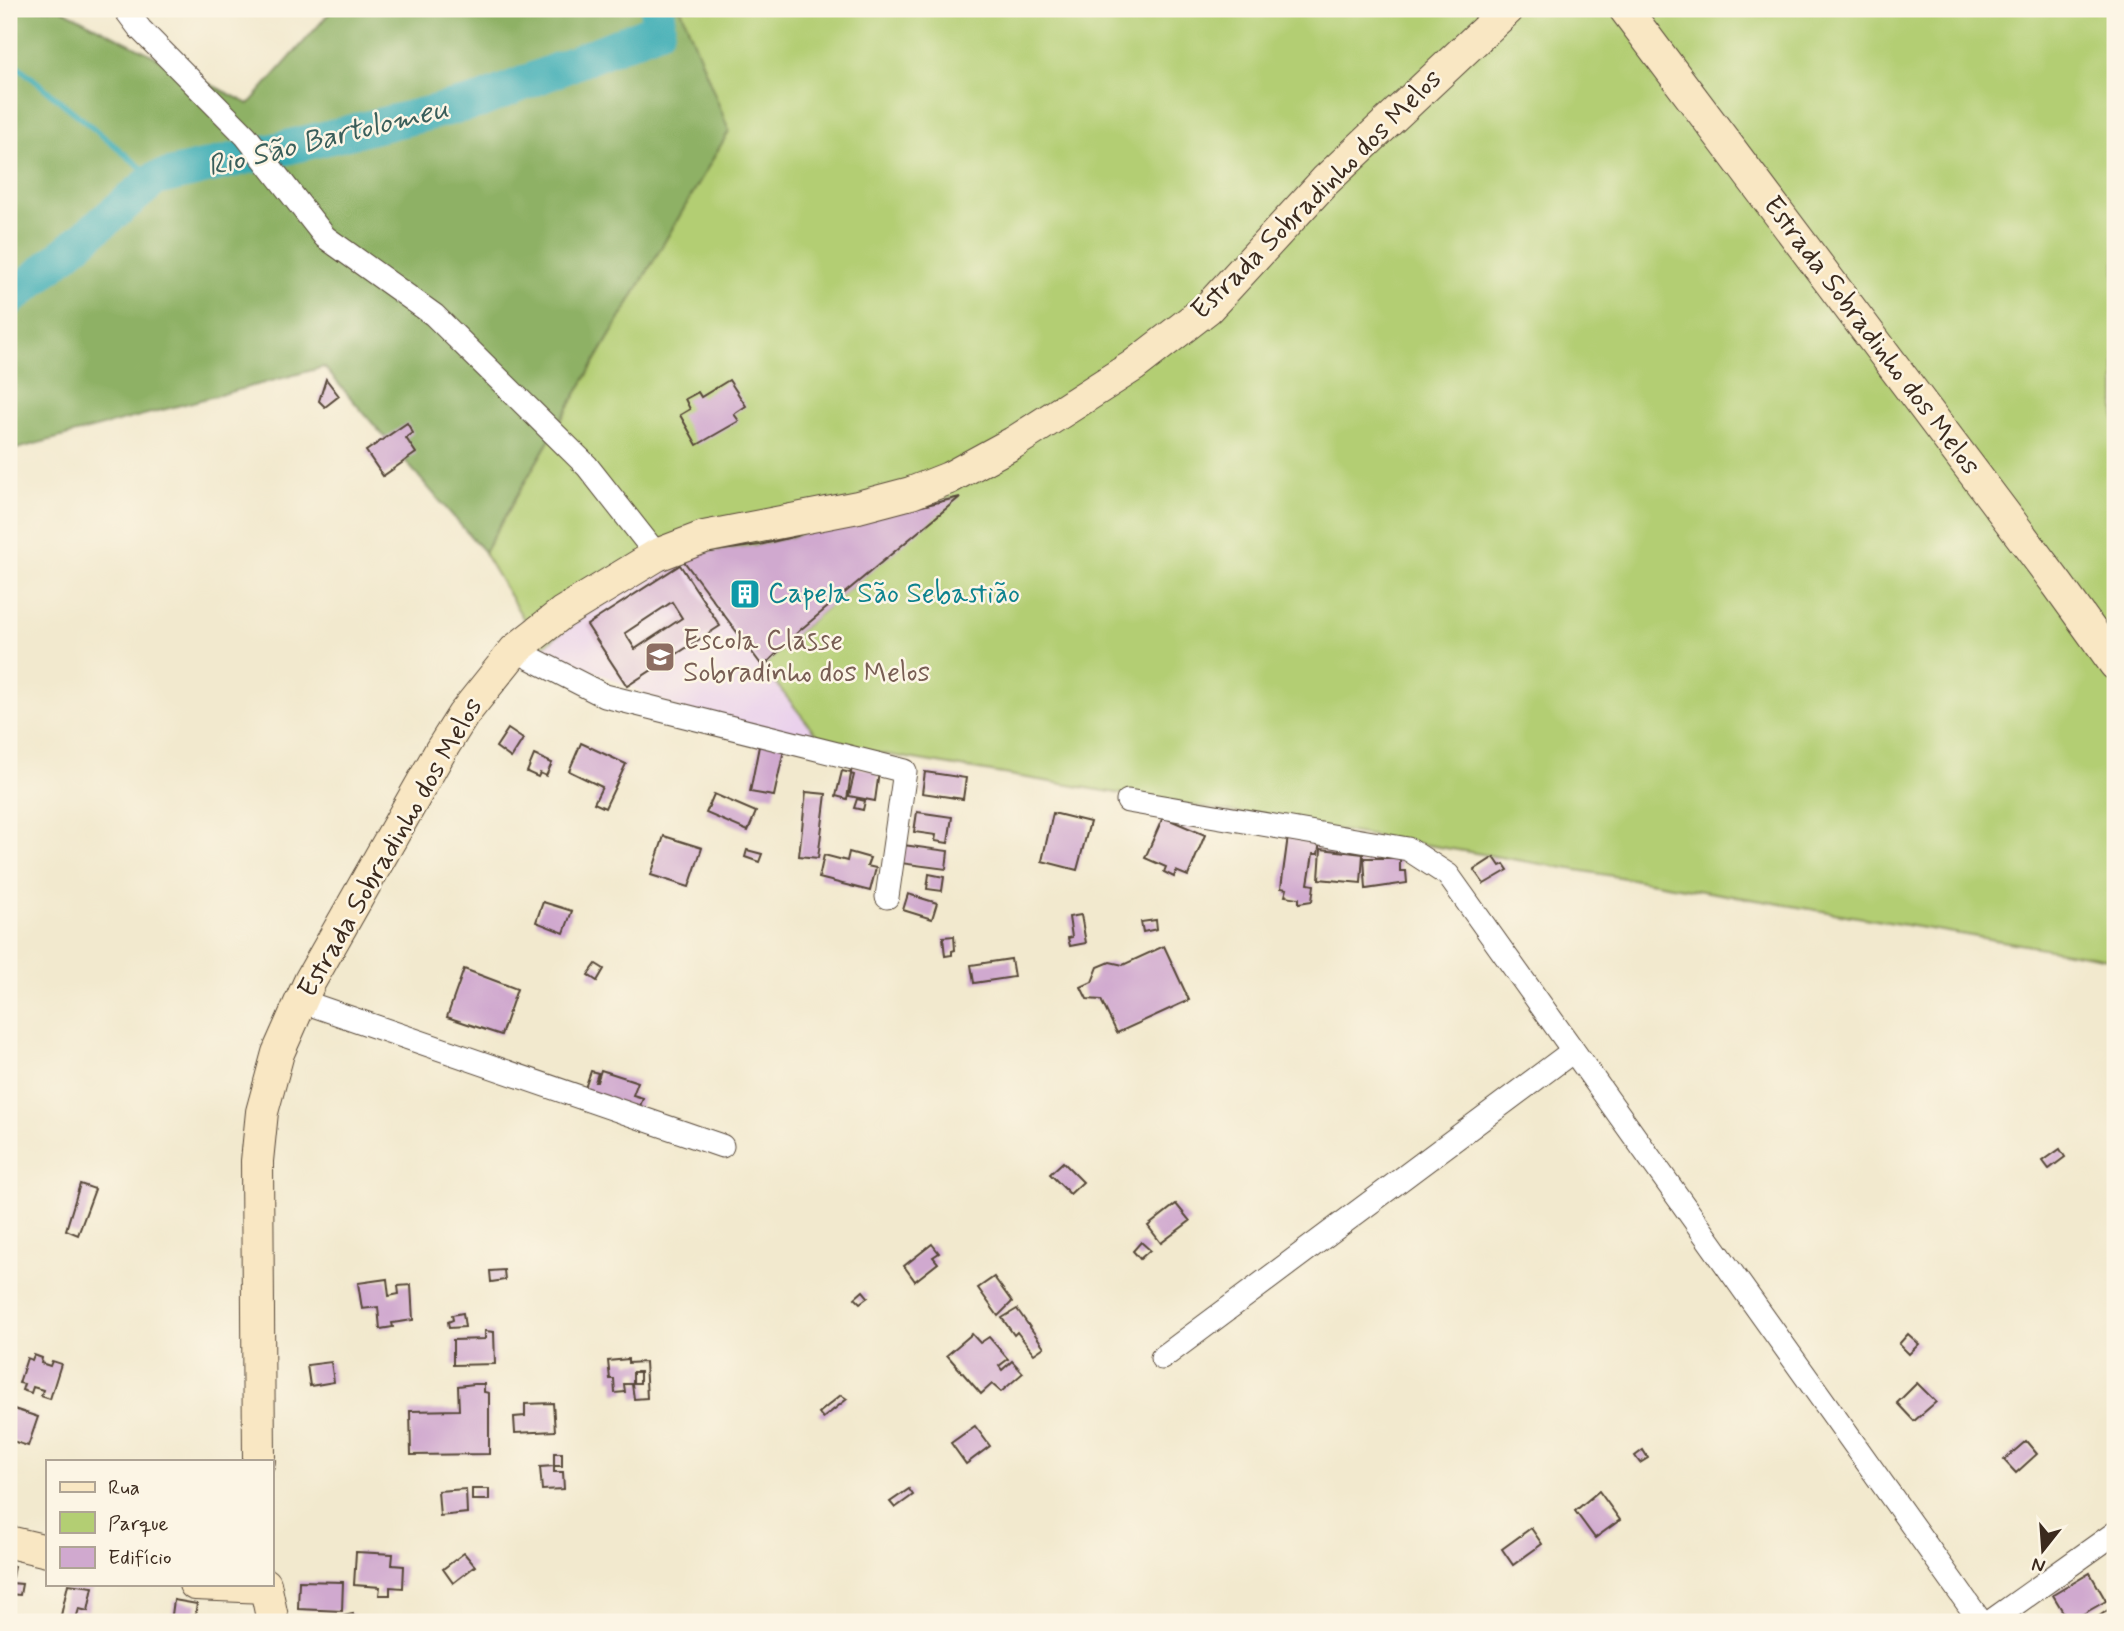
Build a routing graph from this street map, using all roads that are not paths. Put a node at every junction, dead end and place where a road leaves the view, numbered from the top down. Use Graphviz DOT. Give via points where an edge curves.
graph roads {
  1 [pos="125,9"];
  2 [pos="1508,9"];
  3 [pos="1625,9"];
  4 [pos="657,555"];
  5 [pos="515,650"];
  6 [pos="2115,664"];
  7 [pos="1128,801"];
  8 [pos="887,897"];
  9 [pos="301,1001"];
  10 [pos="1573,1051"];
  11 [pos="722,1146"];
  12 [pos="1161,1358"];
  13 [pos="259,1460"];
  14 [pos="2115,1533"];
  15 [pos="9,1542"];
  16 [pos="46,1551"];
  17 [pos="265,1586"];
  18 [pos="273,1622"];
  19 [pos="1981,1622"];
  20 [pos="1990,1622"];
  1 -- 4 [label="street" via="246,136 325,237 434,315 587,466"];
  2 -- 4 [label="street, Estrada Sobradinho dos Melos" via="1325,181 1209,308 1133,366 1024,436 949,478 911,493 704,537"];
  3 -- 6 [label="street, Estrada Sobradinho dos Melos"];
  4 -- 5 [label="street, Estrada Sobradinho dos Melos" via="562,613"];
  5 -- 8 [label="street" via="605,696 905,771"];
  5 -- 9 [label="street, Estrada Sobradinho dos Melos" via="448,738"];
  7 -- 10 [label="street" via="1408,849 1448,875"];
  9 -- 11 [label="street"];
  9 -- 13 [label="street, Estrada Sobradinho dos Melos" via="278,1053 262,1112 257,1161"];
  10 -- 12 [label="street"];
  10 -- 19 [label="street"];
  14 -- 20 [label="street"];
  15 -- 16 [label="street"];
  17 -- 18 [label="street"];
}
